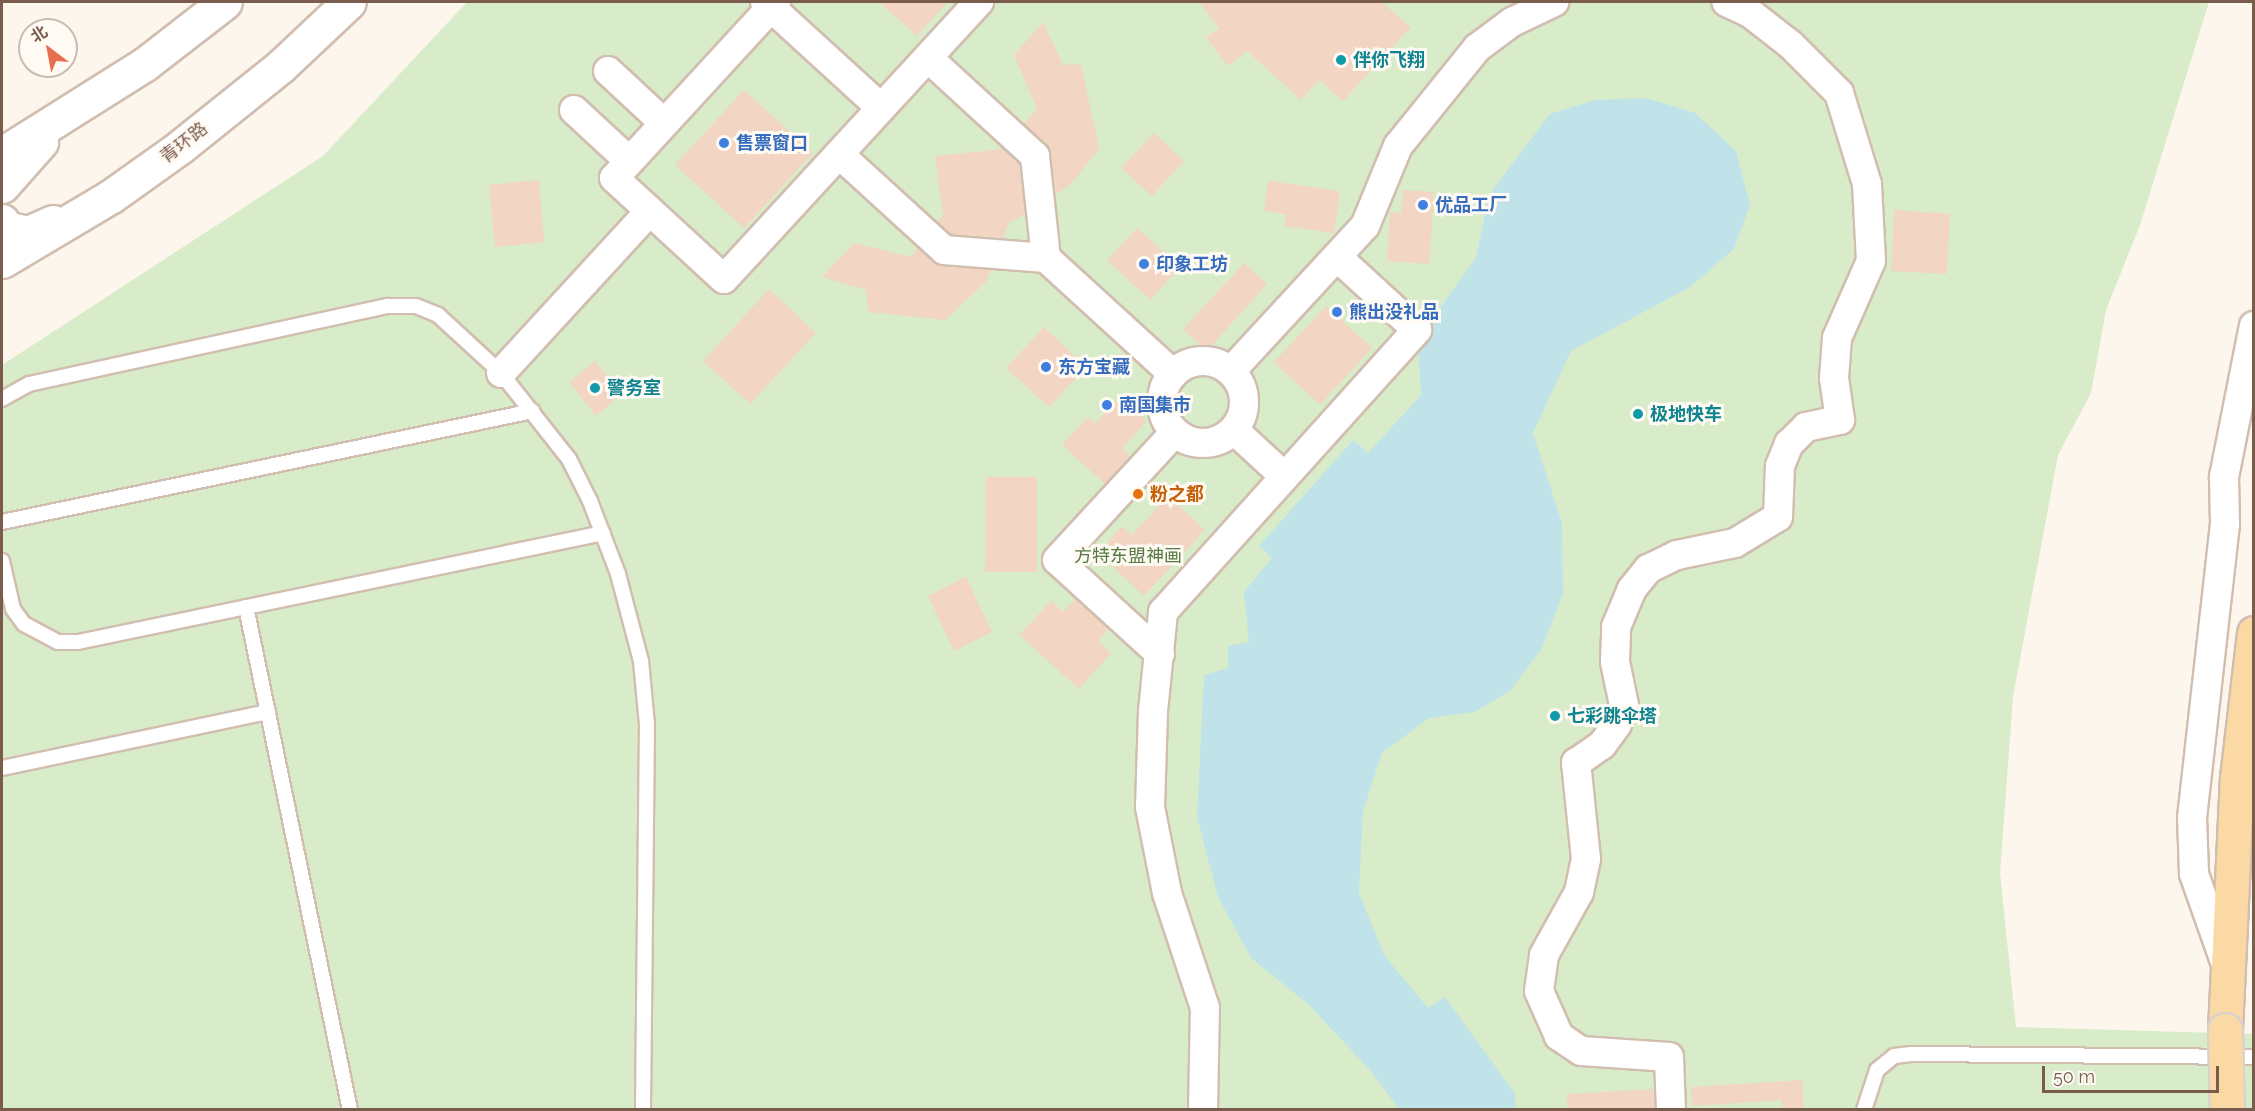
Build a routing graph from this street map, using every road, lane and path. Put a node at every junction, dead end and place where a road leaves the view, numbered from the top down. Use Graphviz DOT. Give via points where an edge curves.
graph roads {
  1 [pos="225,2"];
  2 [pos="349,2"];
  3 [pos="979,2"];
  4 [pos="1554,2"];
  5 [pos="1726,2"];
  6 [pos="770,3"];
  7 [pos="928,58"];
  8 [pos="608,71"];
  9 [pos="881,108"];
  10 [pos="574,110"];
  11 [pos="58,122"];
  12 [pos="664,123"];
  13 [pos="2,154"];
  14 [pos="839,154"];
  15 [pos="629,161"];
  16 [pos="2,186"];
  17 [pos="110,197"];
  18 [pos="650,211"];
  19 [pos="2,221"];
  20 [pos="1337,257"];
  21 [pos="1046,258"];
  22 [pos="3,261"];
  23 [pos="2253,326"];
  24 [pos="1232,371"];
  25 [pos="501,373"];
  26 [pos="1173,374"];
  27 [pos="2,399"];
  28 [pos="533,411"];
  29 [pos="1234,430"];
  30 [pos="1175,432"];
  31 [pos="1285,477"];
  32 [pos="2,522"];
  33 [pos="603,533"];
  34 [pos="2,561"];
  35 [pos="246,607"];
  36 [pos="2253,633"];
  37 [pos="1160,654"];
  38 [pos="268,712"];
  39 [pos="2,768"];
  40 [pos="2228,970"];
  41 [pos="2253,1057"];
  42 [pos="350,1110"];
  43 [pos="643,1110"];
  44 [pos="1203,1110"];
  45 [pos="1671,1110"];
  46 [pos="1864,1110"];
  47 [pos="2227,1110"];
  1 -- 11 [label="main road" via="145,64"];
  2 -- 17 [label="main road, 青环路" via="280,66"];
  3 -- 7 [label="street"];
  4 -- 20 [label="street" via="1512,22 1477,48 1398,146 1365,226"];
  5 -- 45 [label="street" via="1750,13 1791,45 1839,93 1867,184 1871,261 1837,338 1834,378 1840,420 1806,427 1789,444 1779,466 1778,517 1735,543 1677,555 1648,569 1632,589 1616,627 1615,662 1624,705 1617,724 1602,745 1576,763 1586,859 1579,892 1544,955 1539,991 1559,1036 1581,1051 1669,1057"];
  6 -- 9 [label="street"];
  6 -- 12 [label="street"];
  7 -- 9 [label="street"];
  7 -- 21 [label="street" via="1035,156"];
  8 -- 12 [label="street"];
  9 -- 14 [label="street"];
  10 -- 15 [label="street"];
  11 -- 13 [label="main road"];
  11 -- 16 [label="main road"];
  12 -- 15 [label="street"];
  14 -- 18 [label="street" via="724,279"];
  14 -- 21 [label="street" via="944,250"];
  15 -- 18 [label="street" via="614,178"];
  17 -- 19 [label="main road" via="28,233 6,228"];
  17 -- 22 [label="main road, 青环路"];
  18 -- 25 [label="street"];
  20 -- 24 [label="street"];
  20 -- 31 [label="street" via="1417,330"];
  21 -- 26 [label="street"];
  23 -- 40 [label="street" via="2224,477 2225,524 2192,818 2194,874"];
  24 -- 26 [label="street" via="1212,361 1191,362"];
  24 -- 29 [label="street" via="1243,389 1244,411"];
  25 -- 27 [label="lane" via="438,315 416,306 388,306 29,384"];
  25 -- 28 [label="lane"];
  26 -- 30 [label="street" via="1163,393 1163,414"];
  28 -- 32 [label="lane"];
  28 -- 33 [label="lane" via="569,459"];
  29 -- 30 [label="street" via="1205,442 1194,442"];
  29 -- 31 [label="street"];
  30 -- 37 [label="street" via="1057,560"];
  31 -- 37 [label="street" via="1163,612"];
  33 -- 35 [label="lane"];
  33 -- 43 [label="lane" via="633,626 647,724"];
  34 -- 35 [label="lane" via="19,617 40,636 58,642"];
  35 -- 38 [label="lane"];
  36 -- 40 [label="main road" via="2237,778"];
  37 -- 44 [label="street" via="1152,711 1150,807 1167,893 1205,1008"];
  38 -- 39 [label="lane"];
  38 -- 42 [label="lane"];
  40 -- 47 [label="main road, bridge"];
  41 -- 46 [label="lane" via="1894,1056 1877,1071"];
}
